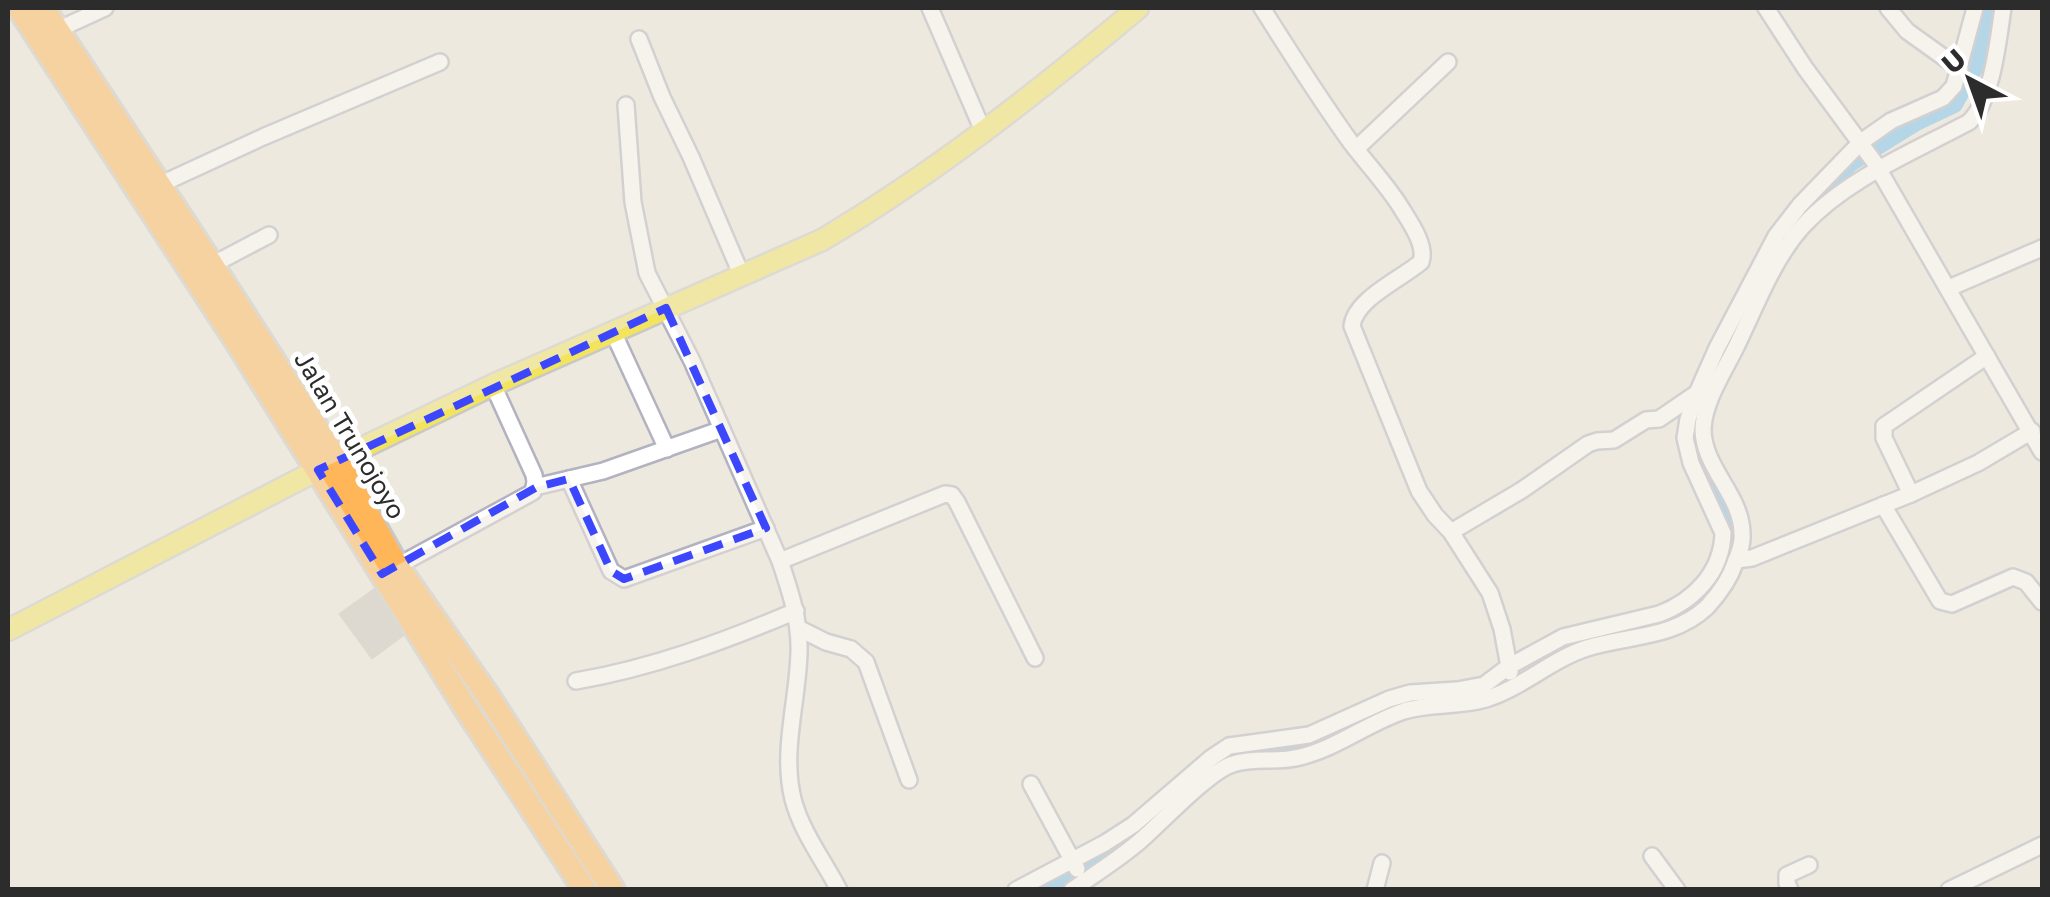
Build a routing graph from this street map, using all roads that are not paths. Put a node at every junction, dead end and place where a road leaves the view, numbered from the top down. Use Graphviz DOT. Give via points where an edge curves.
graph roads {
  1 [pos="19,8"];
  2 [pos="43,8"];
  3 [pos="105,8"];
  4 [pos="930,8"];
  5 [pos="1138,8"];
  6 [pos="1262,8"];
  7 [pos="1767,8"];
  8 [pos="1888,8"];
  9 [pos="1975,8"];
  10 [pos="2003,8"];
  11 [pos="57,30"];
  12 [pos="639,39"];
  13 [pos="440,62"];
  14 [pos="1448,62"];
  15 [pos="1960,70"];
  16 [pos="626,105"];
  17 [pos="984,133"];
  18 [pos="1863,145"];
  19 [pos="1356,148"];
  20 [pos="1877,167"];
  21 [pos="159,185"];
  22 [pos="269,236"];
  23 [pos="2042,248"];
  24 [pos="212,265"];
  25 [pos="742,276"];
  26 [pos="1949,288"];
  27 [pos="666,308"];
  28 [pos="1744,312"];
  29 [pos="613,332"];
  30 [pos="1987,356"];
  31 [pos="493,386"];
  32 [pos="1697,393"];
  33 [pos="722,429"];
  34 [pos="2032,431"];
  35 [pos="667,449"];
  36 [pos="2042,452"];
  37 [pos="327,465"];
  38 [pos="569,479"];
  39 [pos="535,488"];
  40 [pos="1911,494"];
  41 [pos="1883,505"];
  42 [pos="766,528"];
  43 [pos="1451,532"];
  44 [pos="780,560"];
  45 [pos="1726,565"];
  46 [pos="390,570"];
  47 [pos="2042,602"];
  48 [pos="797,620"];
  49 [pos="8,630"];
  50 [pos="1035,658"];
  51 [pos="1513,675"];
  52 [pos="576,681"];
  53 [pos="1231,754"];
  54 [pos="909,780"];
  55 [pos="1031,784"];
  56 [pos="552,818"];
  57 [pos="2042,844"];
  58 [pos="1652,856"];
  59 [pos="1382,863"];
  60 [pos="1809,865"];
  61 [pos="1077,874"];
  62 [pos="585,890"];
  63 [pos="613,890"];
  64 [pos="840,890"];
  65 [pos="1016,890"];
  66 [pos="1376,890"];
  67 [pos="1677,890"];
  68 [pos="1790,890"];
  69 [pos="1948,890"];
  1 -- 37 [label="highway, Jalan Trunojoyo" via="239,345"];
  2 -- 11 [label="highway, Jalan Trunojoyo"];
  3 -- 11 [label="street"];
  4 -- 17 [label="street"];
  5 -- 17 [label="main road"];
  6 -- 19 [label="street"];
  7 -- 18 [label="street"];
  8 -- 15 [label="street" via="1907,32"];
  9 -- 15 [label="street"];
  10 -- 20 [label="street" via="1976,115"];
  11 -- 21 [label="highway, Jalan Trunojoyo"];
  12 -- 25 [label="street"];
  13 -- 21 [label="street"];
  14 -- 19 [label="street"];
  15 -- 18 [label="street" via="1943,98 1891,121"];
  16 -- 27 [label="street" via="642,256"];
  17 -- 25 [label="main road" via="822,240"];
  18 -- 20 [label="street"];
  18 -- 28 [label="street" via="1783,225"];
  19 -- 43 [label="street" via="1400,206 1424,255 1358,308 1352,326 1419,491"];
  20 -- 26 [label="street"];
  20 -- 28 [label="street" via="1803,226"];
  21 -- 24 [label="highway, Jalan Trunojoyo"];
  22 -- 24 [label="street"];
  23 -- 26 [label="street"];
  24 -- 37 [label="highway, Jalan Trunojoyo"];
  25 -- 27 [label="main road"];
  26 -- 30 [label="street"];
  27 -- 29 [label="main road"];
  27 -- 33 [label="street"];
  28 -- 32 [label="street"];
  28 -- 45 [label="street" via="1704,421 1706,453 1742,524 1742,545"];
  29 -- 31 [label="main road"];
  29 -- 35 [label="street"];
  30 -- 34 [label="street"];
  30 -- 40 [label="street" via="1884,426"];
  31 -- 37 [label="main road"];
  31 -- 39 [label="street"];
  32 -- 43 [label="street" via="1659,419 1588,444"];
  32 -- 45 [label="street" via="1686,445 1723,533"];
  33 -- 35 [label="street"];
  33 -- 42 [label="street"];
  34 -- 36 [label="street"];
  34 -- 40 [label="street"];
  35 -- 38 [label="street"];
  37 -- 46 [label="highway, Jalan Trunojoyo"];
  37 -- 49 [label="main road"];
  38 -- 39 [label="street"];
  38 -- 42 [label="street" via="611,571 624,579"];
  39 -- 46 [label="street"];
  40 -- 41 [label="street"];
  41 -- 45 [label="street"];
  41 -- 47 [label="street" via="1940,600 1952,604 2013,577"];
  42 -- 44 [label="street"];
  43 -- 51 [label="street" via="1495,605"];
  44 -- 48 [label="street"];
  44 -- 50 [label="street" via="952,495"];
  45 -- 51 [label="street" via="1674,608 1576,632 1552,642"];
  46 -- 56 [label="highway, Jalan Trunojoyo" via="465,707"];
  48 -- 52 [label="street"];
  48 -- 54 [label="street" via="866,662"];
  48 -- 64 [label="street" via="790,785 799,817"];
  51 -- 53 [label="street" via="1457,690 1410,693 1280,750"];
  53 -- 61 [label="street" via="1138,843"];
  53 -- 61 [label="street" via="1212,758"];
  55 -- 61 [label="street"];
  56 -- 62 [label="highway, Jalan Trunojoyo"];
  56 -- 63 [label="highway, Jalan Trunojoyo"];
  57 -- 69 [label="street"];
  58 -- 67 [label="street"];
  59 -- 66 [label="street"];
  60 -- 68 [label="street" via="1788,875"];
  61 -- 65 [label="street"];
}
